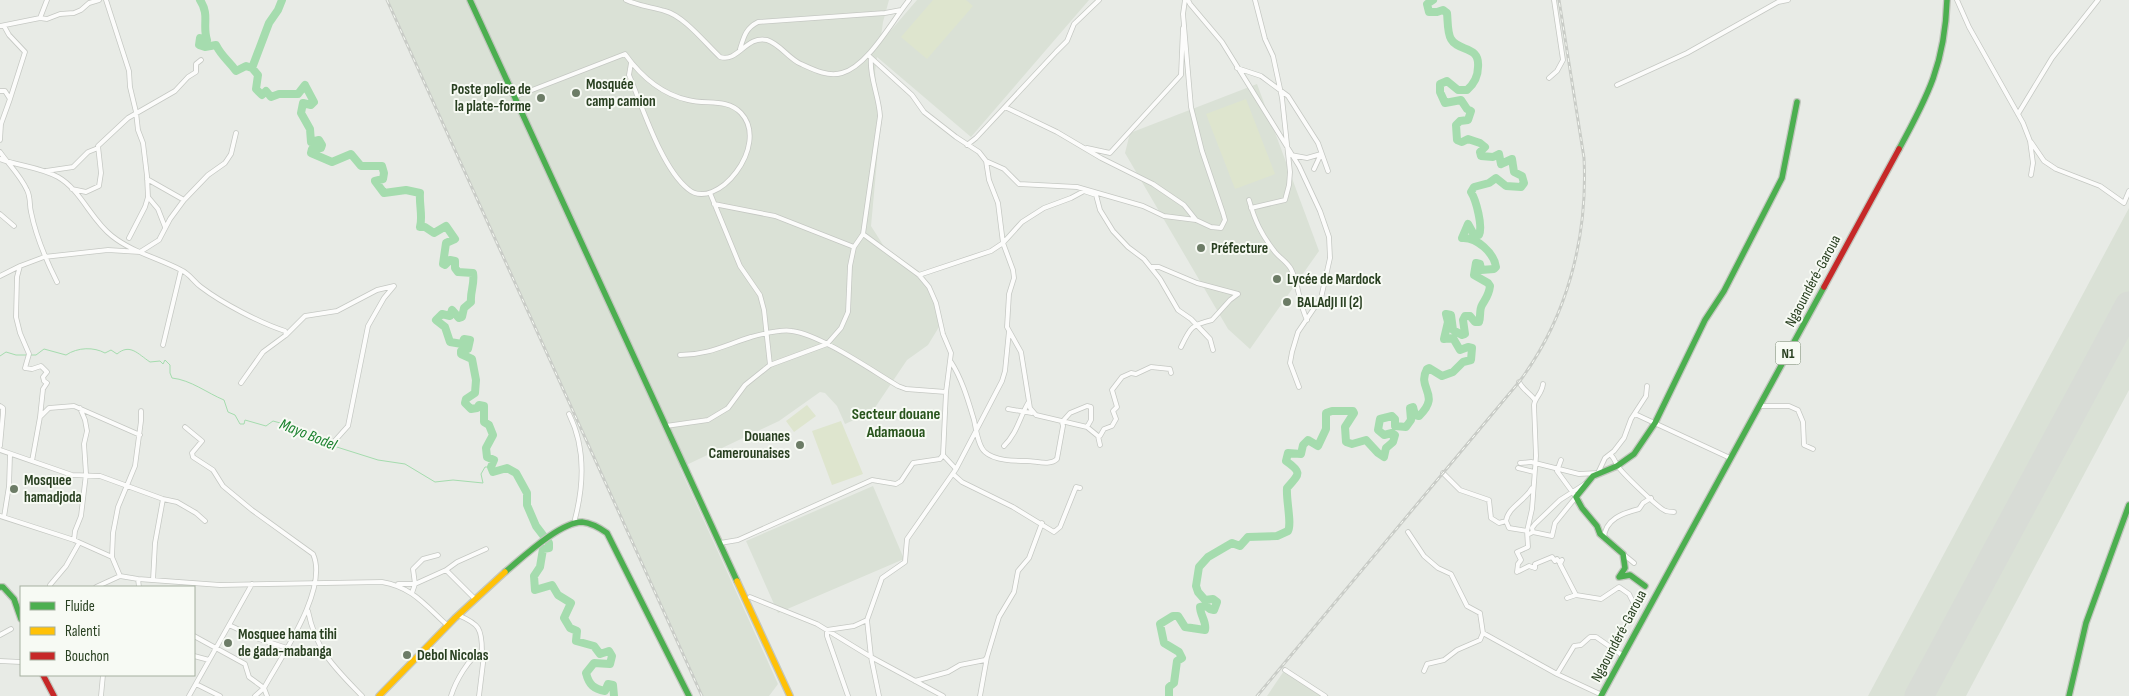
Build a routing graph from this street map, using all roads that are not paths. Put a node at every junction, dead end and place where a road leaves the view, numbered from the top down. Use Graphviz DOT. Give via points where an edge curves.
graph roads {
  1 [pos="47,0"];
  2 [pos="100,0"];
  3 [pos="106,0"];
  4 [pos="470,0"];
  5 [pos="626,0"];
  6 [pos="1099,0"];
  7 [pos="1186,0"];
  8 [pos="1255,0"];
  9 [pos="1554,0"];
  10 [pos="1788,0"];
  11 [pos="1947,0"];
  12 [pos="1957,0"];
  13 [pos="2098,0"];
  14 [pos="907,1"];
  15 [pos="1778,1"];
  16 [pos="901,10"];
  17 [pos="1184,14"];
  18 [pos="40,18"];
  19 [pos="2,26"];
  20 [pos="740,49"];
  21 [pos="870,56"];
  22 [pos="200,60"];
  23 [pos="632,63"];
  24 [pos="1237,68"];
  25 [pos="1549,78"];
  26 [pos="1617,85"];
  27 [pos="0,91"];
  28 [pos="1281,91"];
  29 [pos="514,97"];
  30 [pos="10,99"];
  31 [pos="1797,102"];
  32 [pos="1005,107"];
  33 [pos="136,112"];
  34 [pos="2018,114"];
  35 [pos="236,133"];
  36 [pos="0,141"];
  37 [pos="2030,141"];
  38 [pos="967,145"];
  39 [pos="1080,146"];
  40 [pos="98,148"];
  41 [pos="1287,148"];
  42 [pos="0,152"];
  43 [pos="1321,154"];
  44 [pos="1291,155"];
  45 [pos="0,159"];
  46 [pos="986,161"];
  47 [pos="8,162"];
  48 [pos="1314,169"];
  49 [pos="45,171"];
  50 [pos="1328,171"];
  51 [pos="2031,175"];
  52 [pos="148,179"];
  53 [pos="71,189"];
  54 [pos="2129,191"];
  55 [pos="710,193"];
  56 [pos="148,197"];
  57 [pos="184,200"];
  58 [pos="1248,200"];
  59 [pos="714,204"];
  60 [pos="1251,208"];
  61 [pos="0,214"];
  62 [pos="1196,220"];
  63 [pos="14,226"];
  64 [pos="165,226"];
  65 [pos="863,234"];
  66 [pos="129,238"];
  67 [pos="1003,243"];
  68 [pos="854,247"];
  69 [pos="140,252"];
  70 [pos="44,256"];
  71 [pos="20,266"];
  72 [pos="1150,268"];
  73 [pos="182,270"];
  74 [pos="919,275"];
  75 [pos="0,276"];
  76 [pos="57,282"];
  77 [pos="1308,320"];
  78 [pos="1196,324"];
  79 [pos="1009,331"];
  80 [pos="767,334"];
  81 [pos="286,335"];
  82 [pos="827,344"];
  83 [pos="162,345"];
  84 [pos="1181,347"];
  85 [pos="1213,350"];
  86 [pos="680,355"];
  87 [pos="951,361"];
  88 [pos="770,365"];
  89 [pos="1171,373"];
  90 [pos="1519,382"];
  91 [pos="241,383"];
  92 [pos="1543,384"];
  93 [pos="1647,386"];
  94 [pos="1299,387"];
  95 [pos="946,392"];
  96 [pos="1534,400"];
  97 [pos="1028,403"];
  98 [pos="0,406"];
  99 [pos="1759,406"];
  100 [pos="80,408"];
  101 [pos="1008,409"];
  102 [pos="90,411"];
  103 [pos="141,411"];
  104 [pos="1024,411"];
  105 [pos="1032,413"];
  106 [pos="569,414"];
  107 [pos="1635,414"];
  108 [pos="40,417"];
  109 [pos="85,420"];
  110 [pos="1062,422"];
  111 [pos="1655,423"];
  112 [pos="666,426"];
  113 [pos="185,427"];
  114 [pos="1087,427"];
  115 [pos="976,430"];
  116 [pos="140,435"];
  117 [pos="1098,436"];
  118 [pos="331,445"];
  119 [pos="1100,445"];
  120 [pos="0,446"];
  121 [pos="1004,446"];
  122 [pos="1813,448"];
  123 [pos="0,450"];
  124 [pos="10,455"];
  125 [pos="943,455"];
  126 [pos="1611,455"];
  127 [pos="1730,458"];
  128 [pos="1562,460"];
  129 [pos="32,461"];
  130 [pos="1520,463"];
  131 [pos="1536,463"];
  132 [pos="1617,466"];
  133 [pos="1518,468"];
  134 [pos="956,469"];
  135 [pos="1557,469"];
  136 [pos="1534,472"];
  137 [pos="1443,473"];
  138 [pos="1598,473"];
  139 [pos="86,474"];
  140 [pos="953,474"];
  141 [pos="127,485"];
  142 [pos="1533,486"];
  143 [pos="1080,488"];
  144 [pos="1575,494"];
  145 [pos="1651,498"];
  146 [pos="163,499"];
  147 [pos="2129,505"];
  148 [pos="1674,512"];
  149 [pos="2,517"];
  150 [pos="204,521"];
  151 [pos="1506,521"];
  152 [pos="576,523"];
  153 [pos="1042,523"];
  154 [pos="1408,532"];
  155 [pos="1530,532"];
  156 [pos="1604,538"];
  157 [pos="74,540"];
  158 [pos="79,542"];
  159 [pos="720,543"];
  160 [pos="486,549"];
  161 [pos="1624,554"];
  162 [pos="438,555"];
  163 [pos="112,556"];
  164 [pos="1634,563"];
  165 [pos="446,570"];
  166 [pos="120,576"];
  167 [pos="138,579"];
  168 [pos="153,580"];
  169 [pos="315,582"];
  170 [pos="252,584"];
  171 [pos="395,584"];
  172 [pos="416,584"];
  173 [pos="1,586"];
  174 [pos="50,586"];
  175 [pos="98,586"];
  176 [pos="139,586"];
  177 [pos="1645,586"];
  178 [pos="412,593"];
  179 [pos="1576,596"];
  180 [pos="750,597"];
  181 [pos="1566,598"];
  182 [pos="475,599"];
  183 [pos="1634,604"];
  184 [pos="308,611"];
  185 [pos="458,614"];
  186 [pos="20,616"];
  187 [pos="867,620"];
  188 [pos="229,625"];
  189 [pos="446,625"];
  190 [pos="11,629"];
  191 [pos="827,630"];
  192 [pos="1484,633"];
  193 [pos="0,635"];
  194 [pos="195,636"];
  195 [pos="216,647"];
  196 [pos="287,648"];
  197 [pos="482,652"];
  198 [pos="1622,655"];
  199 [pos="195,656"];
  200 [pos="987,657"];
  201 [pos="871,658"];
  202 [pos="209,660"];
  203 [pos="0,661"];
  204 [pos="20,662"];
  205 [pos="1285,670"];
  206 [pos="1424,671"];
  207 [pos="1557,674"];
  208 [pos="44,676"];
  209 [pos="103,676"];
  210 [pos="915,681"];
  211 [pos="196,684"];
  212 [pos="264,688"];
  213 [pos="54,696"];
  214 [pos="101,696"];
  215 [pos="189,696"];
  216 [pos="220,696"];
  217 [pos="255,696"];
  218 [pos="267,696"];
  219 [pos="362,696"];
  220 [pos="380,696"];
  221 [pos="451,696"];
  222 [pos="479,696"];
  223 [pos="689,696"];
  224 [pos="790,696"];
  225 [pos="848,696"];
  226 [pos="879,696"];
  227 [pos="943,696"];
  228 [pos="980,696"];
  229 [pos="1325,696"];
  230 [pos="1602,696"];
  231 [pos="2069,696"];
  1 -- 18 [label="street"];
  2 -- 18 [label="street" via="74,13"];
  3 -- 33 [label="street" via="124,52"];
  4 -- 29 [label="main road"];
  5 -- 20 [label="street" via="666,11 681,20 720,57 734,56"];
  6 -- 32 [label="street" via="1074,24 1066,41"];
  7 -- 17 [label="street"];
  7 -- 24 [label="street" via="1215,33"];
  8 -- 28 [label="street"];
  9 -- 25 [label="street" via="1562,60 1558,71"];
  10 -- 15 [label="street"];
  11 -- 99 [label="main road, Ngaoundéré-Garoua / N1" via="1942,49 1927,97"];
  12 -- 34 [label="street"];
  13 -- 34 [label="street" via="2052,58"];
  14 -- 16 [label="street"];
  15 -- 26 [label="street" via="1687,53"];
  16 -- 20 [label="street" via="758,22 744,34"];
  16 -- 21 [label="street"];
  17 -- 39 [label="street" via="1181,75 1110,153"];
  17 -- 62 [label="street" via="1188,84 1195,124 1224,220 1221,228 1216,229"];
  18 -- 19 [label="street"];
  19 -- 30 [label="street" via="25,52"];
  20 -- 21 [label="street" via="756,40 769,41 792,60 830,74 856,67"];
  21 -- 38 [label="street" via="912,95 924,112"];
  21 -- 65 [label="street" via="880,116"];
  22 -- 33 [label="street" via="196,64 196,72 175,91"];
  23 -- 29 [label="street" via="625,54"];
  23 -- 55 [label="street" via="629,75 665,160 689,191"];
  23 -- 55 [label="street" via="654,85 669,94 688,101 729,104 742,114 750,130 750,146 744,163 730,179"];
  24 -- 28 [label="street" via="1261,76"];
  24 -- 41 [label="street"];
  27 -- 30 [label="street" via="5,91"];
  28 -- 41 [label="street"];
  28 -- 43 [label="street" via="1293,103 1318,143"];
  29 -- 112 [label="main road"];
  30 -- 36 [label="street" via="1,124"];
  31 -- 111 [label="main road" via="1782,178 1724,291 1705,320"];
  32 -- 38 [label="street"];
  32 -- 39 [label="street"];
  33 -- 40 [label="street"];
  33 -- 52 [label="street"];
  34 -- 37 [label="street"];
  35 -- 57 [label="street" via="231,154"];
  37 -- 51 [label="street"];
  37 -- 54 [label="street" via="2044,161 2056,169 2100,186 2124,203"];
  38 -- 46 [label="street"];
  39 -- 62 [label="street" via="1153,184 1184,204"];
  40 -- 49 [label="street" via="88,152 73,167"];
  40 -- 53 [label="street" via="99,186 86,192"];
  41 -- 44 [label="street"];
  41 -- 60 [label="street" via="1290,172 1284,200"];
  42 -- 47 [label="street"];
  43 -- 44 [label="street" via="1307,158"];
  43 -- 48 [label="street"];
  43 -- 50 [label="street"];
  44 -- 77 [label="street" via="1320,211 1331,244 1321,298"];
  45 -- 47 [label="street"];
  46 -- 62 [label="street" via="1004,169 1019,184 1077,186 1143,206 1164,216"];
  46 -- 67 [label="street" via="998,203"];
  47 -- 49 [label="street"];
  47 -- 70 [label="street" via="28,191"];
  49 -- 53 [label="street" via="60,178"];
  52 -- 56 [label="street"];
  52 -- 57 [label="street"];
  53 -- 69 [label="street" via="104,230"];
  55 -- 59 [label="street"];
  56 -- 64 [label="street" via="158,209"];
  56 -- 66 [label="street"];
  57 -- 64 [label="street"];
  58 -- 60 [label="street"];
  59 -- 68 [label="street" via="775,216"];
  59 -- 80 [label="street" via="740,266 760,295"];
  60 -- 77 [label="street" via="1256,226 1289,266"];
  61 -- 63 [label="street"];
  64 -- 69 [label="street" via="159,240"];
  65 -- 68 [label="street"];
  65 -- 74 [label="street"];
  67 -- 72 [label="street" via="1022,222 1084,190 1096,195 1100,210 1113,231"];
  67 -- 74 [label="street" via="991,251"];
  67 -- 79 [label="street" via="1014,278 1006,320"];
  68 -- 82 [label="street" via="848,312 841,328"];
  69 -- 70 [label="street" via="108,250"];
  69 -- 73 [label="street"];
  70 -- 71 [label="street"];
  70 -- 76 [label="street"];
  71 -- 75 [label="street"];
  71 -- 108 [label="street" via="16,317 29,354 25,368 41,366 47,372 43,377 47,383 43,389"];
  72 -- 78 [label="street" via="1178,310"];
  72 -- 78 [label="street" via="1159,267 1197,283 1238,294 1212,320"];
  73 -- 81 [label="street" via="200,286 272,327 285,331"];
  73 -- 83 [label="street"];
  74 -- 87 [label="street" via="936,303"];
  77 -- 94 [label="street" via="1298,332 1290,363"];
  78 -- 84 [label="street"];
  78 -- 85 [label="street" via="1210,339"];
  79 -- 97 [label="street" via="1021,352"];
  79 -- 115 [label="street" via="1005,371"];
  80 -- 82 [label="street" via="790,330 805,333"];
  80 -- 86 [label="street" via="698,355"];
  80 -- 88 [label="street"];
  81 -- 91 [label="street" via="263,352"];
  81 -- 118 [label="street" via="305,316 337,311 377,290 394,286 368,326 348,426"];
  82 -- 88 [label="street"];
  82 -- 95 [label="street" via="898,386"];
  87 -- 95 [label="street"];
  87 -- 115 [label="street"];
  88 -- 112 [label="street" via="745,385 728,408 708,420"];
  89 -- 117 [label="street" via="1170,368 1152,367 1122,377 1112,390 1117,407 1113,411 1116,419"];
  90 -- 96 [label="street"];
  92 -- 96 [label="street" via="1541,394"];
  93 -- 107 [label="street" via="1646,396"];
  95 -- 125 [label="street"];
  96 -- 131 [label="street"];
  97 -- 104 [label="street"];
  97 -- 105 [label="street"];
  98 -- 120 [label="street" via="3,412"];
  99 -- 122 [label="street" via="1784,406 1798,410 1803,422 1804,445"];
  99 -- 127 [label="main road, Ngaoundéré-Garoua / N1"];
  100 -- 102 [label="street"];
  100 -- 108 [label="street" via="49,408"];
  100 -- 109 [label="street"];
  101 -- 104 [label="street"];
  102 -- 109 [label="street"];
  102 -- 116 [label="street"];
  103 -- 116 [label="street"];
  104 -- 105 [label="street"];
  104 -- 121 [label="street" via="1015,434"];
  105 -- 110 [label="street"];
  106 -- 152 [label="street" via="577,432 582,477"];
  107 -- 111 [label="street"];
  107 -- 126 [label="street" via="1624,438"];
  108 -- 129 [label="street"];
  109 -- 139 [label="street"];
  110 -- 114 [label="street"];
  110 -- 114 [label="street" via="1070,413 1088,406 1092,410 1091,423"];
  110 -- 115 [label="street" via="1057,459 1050,463 990,455 985,452"];
  111 -- 127 [label="street"];
  111 -- 132 [label="main road" via="1634,454"];
  112 -- 159 [label="main road"];
  113 -- 169 [label="street" via="202,440 192,453 193,457 213,470 223,486 252,510 313,554 317,563"];
  114 -- 117 [label="street"];
  115 -- 134 [label="street"];
  116 -- 141 [label="street" via="135,466"];
  117 -- 119 [label="street"];
  123 -- 124 [label="street"];
  124 -- 129 [label="street"];
  124 -- 149 [label="street" via="9,486"];
  125 -- 134 [label="street"];
  125 -- 159 [label="street" via="913,463 896,484 872,480 738,540"];
  126 -- 132 [label="street"];
  126 -- 138 [label="street" via="1605,458"];
  127 -- 198 [label="main road, Ngaoundéré-Garoua / N1"];
  128 -- 135 [label="street"];
  129 -- 139 [label="street" via="72,474"];
  130 -- 131 [label="street"];
  131 -- 135 [label="street"];
  131 -- 136 [label="street"];
  132 -- 138 [label="main road"];
  132 -- 145 [label="street" via="1640,492"];
  133 -- 136 [label="street"];
  134 -- 140 [label="street"];
  135 -- 138 [label="street" via="1579,474"];
  135 -- 144 [label="street"];
  136 -- 142 [label="street"];
  137 -- 151 [label="street" via="1460,490 1489,500 1491,518 1499,523"];
  138 -- 144 [label="main road"];
  139 -- 141 [label="street"];
  139 -- 157 [label="street" via="81,516"];
  140 -- 153 [label="street" via="962,482"];
  140 -- 187 [label="street" via="907,539 905,562 882,578"];
  141 -- 146 [label="street"];
  141 -- 163 [label="street" via="118,507"];
  142 -- 151 [label="street" via="1528,496 1511,510"];
  142 -- 155 [label="street"];
  143 -- 153 [label="street" via="1076,487 1058,530 1051,530"];
  144 -- 155 [label="street" via="1560,500"];
  144 -- 155 [label="street" via="1555,523 1552,536"];
  144 -- 156 [label="main road"];
  145 -- 148 [label="street" via="1662,509"];
  145 -- 156 [label="street" via="1639,509 1614,519 1605,529"];
  146 -- 150 [label="street" via="186,506"];
  146 -- 168 [label="street" via="155,543"];
  147 -- 231 [label="main road" via="2084,629"];
  149 -- 157 [label="street"];
  151 -- 155 [label="street" via="1509,528"];
  152 -- 182 [label="main road" via="547,539"];
  152 -- 223 [label="main road" via="593,525 607,533"];
  153 -- 200 [label="street" via="1029,558 1018,571 1014,592 999,617"];
  154 -- 192 [label="street" via="1424,556 1451,574 1466,606 1480,613"];
  155 -- 179 [label="street" via="1528,547 1517,552 1521,560 1518,572 1529,566 1535,568 1535,564 1552,558 1559,562 1562,560 1563,572"];
  156 -- 161 [label="main road"];
  157 -- 158 [label="street"];
  158 -- 163 [label="street"];
  158 -- 174 [label="street"];
  159 -- 224 [label="main road"];
  160 -- 165 [label="street"];
  161 -- 164 [label="street"];
  161 -- 177 [label="main road" via="1625,568 1620,577 1630,575"];
  162 -- 172 [label="street" via="423,559 413,569"];
  163 -- 166 [label="street"];
  165 -- 172 [label="street"];
  165 -- 182 [label="street"];
  166 -- 167 [label="street"];
  166 -- 175 [label="street"];
  167 -- 168 [label="street"];
  167 -- 176 [label="street"];
  168 -- 170 [label="street"];
  169 -- 170 [label="street"];
  169 -- 171 [label="street"];
  169 -- 184 [label="street"];
  170 -- 188 [label="street"];
  171 -- 172 [label="street"];
  171 -- 178 [label="street"];
  172 -- 178 [label="street"];
  173 -- 186 [label="main road" via="14,599"];
  178 -- 189 [label="street"];
  179 -- 181 [label="street"];
  179 -- 183 [label="street" via="1601,599 1619,587 1629,594"];
  180 -- 191 [label="street"];
  182 -- 185 [label="main road"];
  184 -- 196 [label="street"];
  184 -- 219 [label="street" via="314,635 326,658"];
  185 -- 189 [label="main road"];
  185 -- 197 [label="street" via="478,626"];
  187 -- 191 [label="street" via="854,626"];
  187 -- 201 [label="street"];
  188 -- 195 [label="street"];
  188 -- 196 [label="street" via="259,640"];
  189 -- 220 [label="main road"];
  190 -- 193 [label="street"];
  191 -- 201 [label="street"];
  191 -- 225 [label="street" via="826,636"];
  192 -- 206 [label="street" via="1480,640 1444,660 1427,664"];
  192 -- 207 [label="street"];
  194 -- 195 [label="street"];
  195 -- 202 [label="street"];
  195 -- 212 [label="street" via="241,660 249,677"];
  196 -- 212 [label="street"];
  197 -- 221 [label="street" via="474,657 456,682"];
  197 -- 222 [label="street"];
  198 -- 207 [label="street" via="1596,637 1590,637 1581,645 1574,646"];
  198 -- 230 [label="main road, Ngaoundéré-Garoua / N1"];
  199 -- 202 [label="street"];
  200 -- 210 [label="street"];
  200 -- 228 [label="street"];
  201 -- 210 [label="street"];
  201 -- 226 [label="street"];
  202 -- 211 [label="street"];
  203 -- 204 [label="street"];
  205 -- 229 [label="street"];
  207 -- 230 [label="street"];
  208 -- 213 [label="main road"];
  209 -- 214 [label="street"];
  210 -- 227 [label="street"];
  211 -- 215 [label="street"];
  211 -- 216 [label="street"];
  212 -- 217 [label="street"];
  212 -- 218 [label="street"];
}
